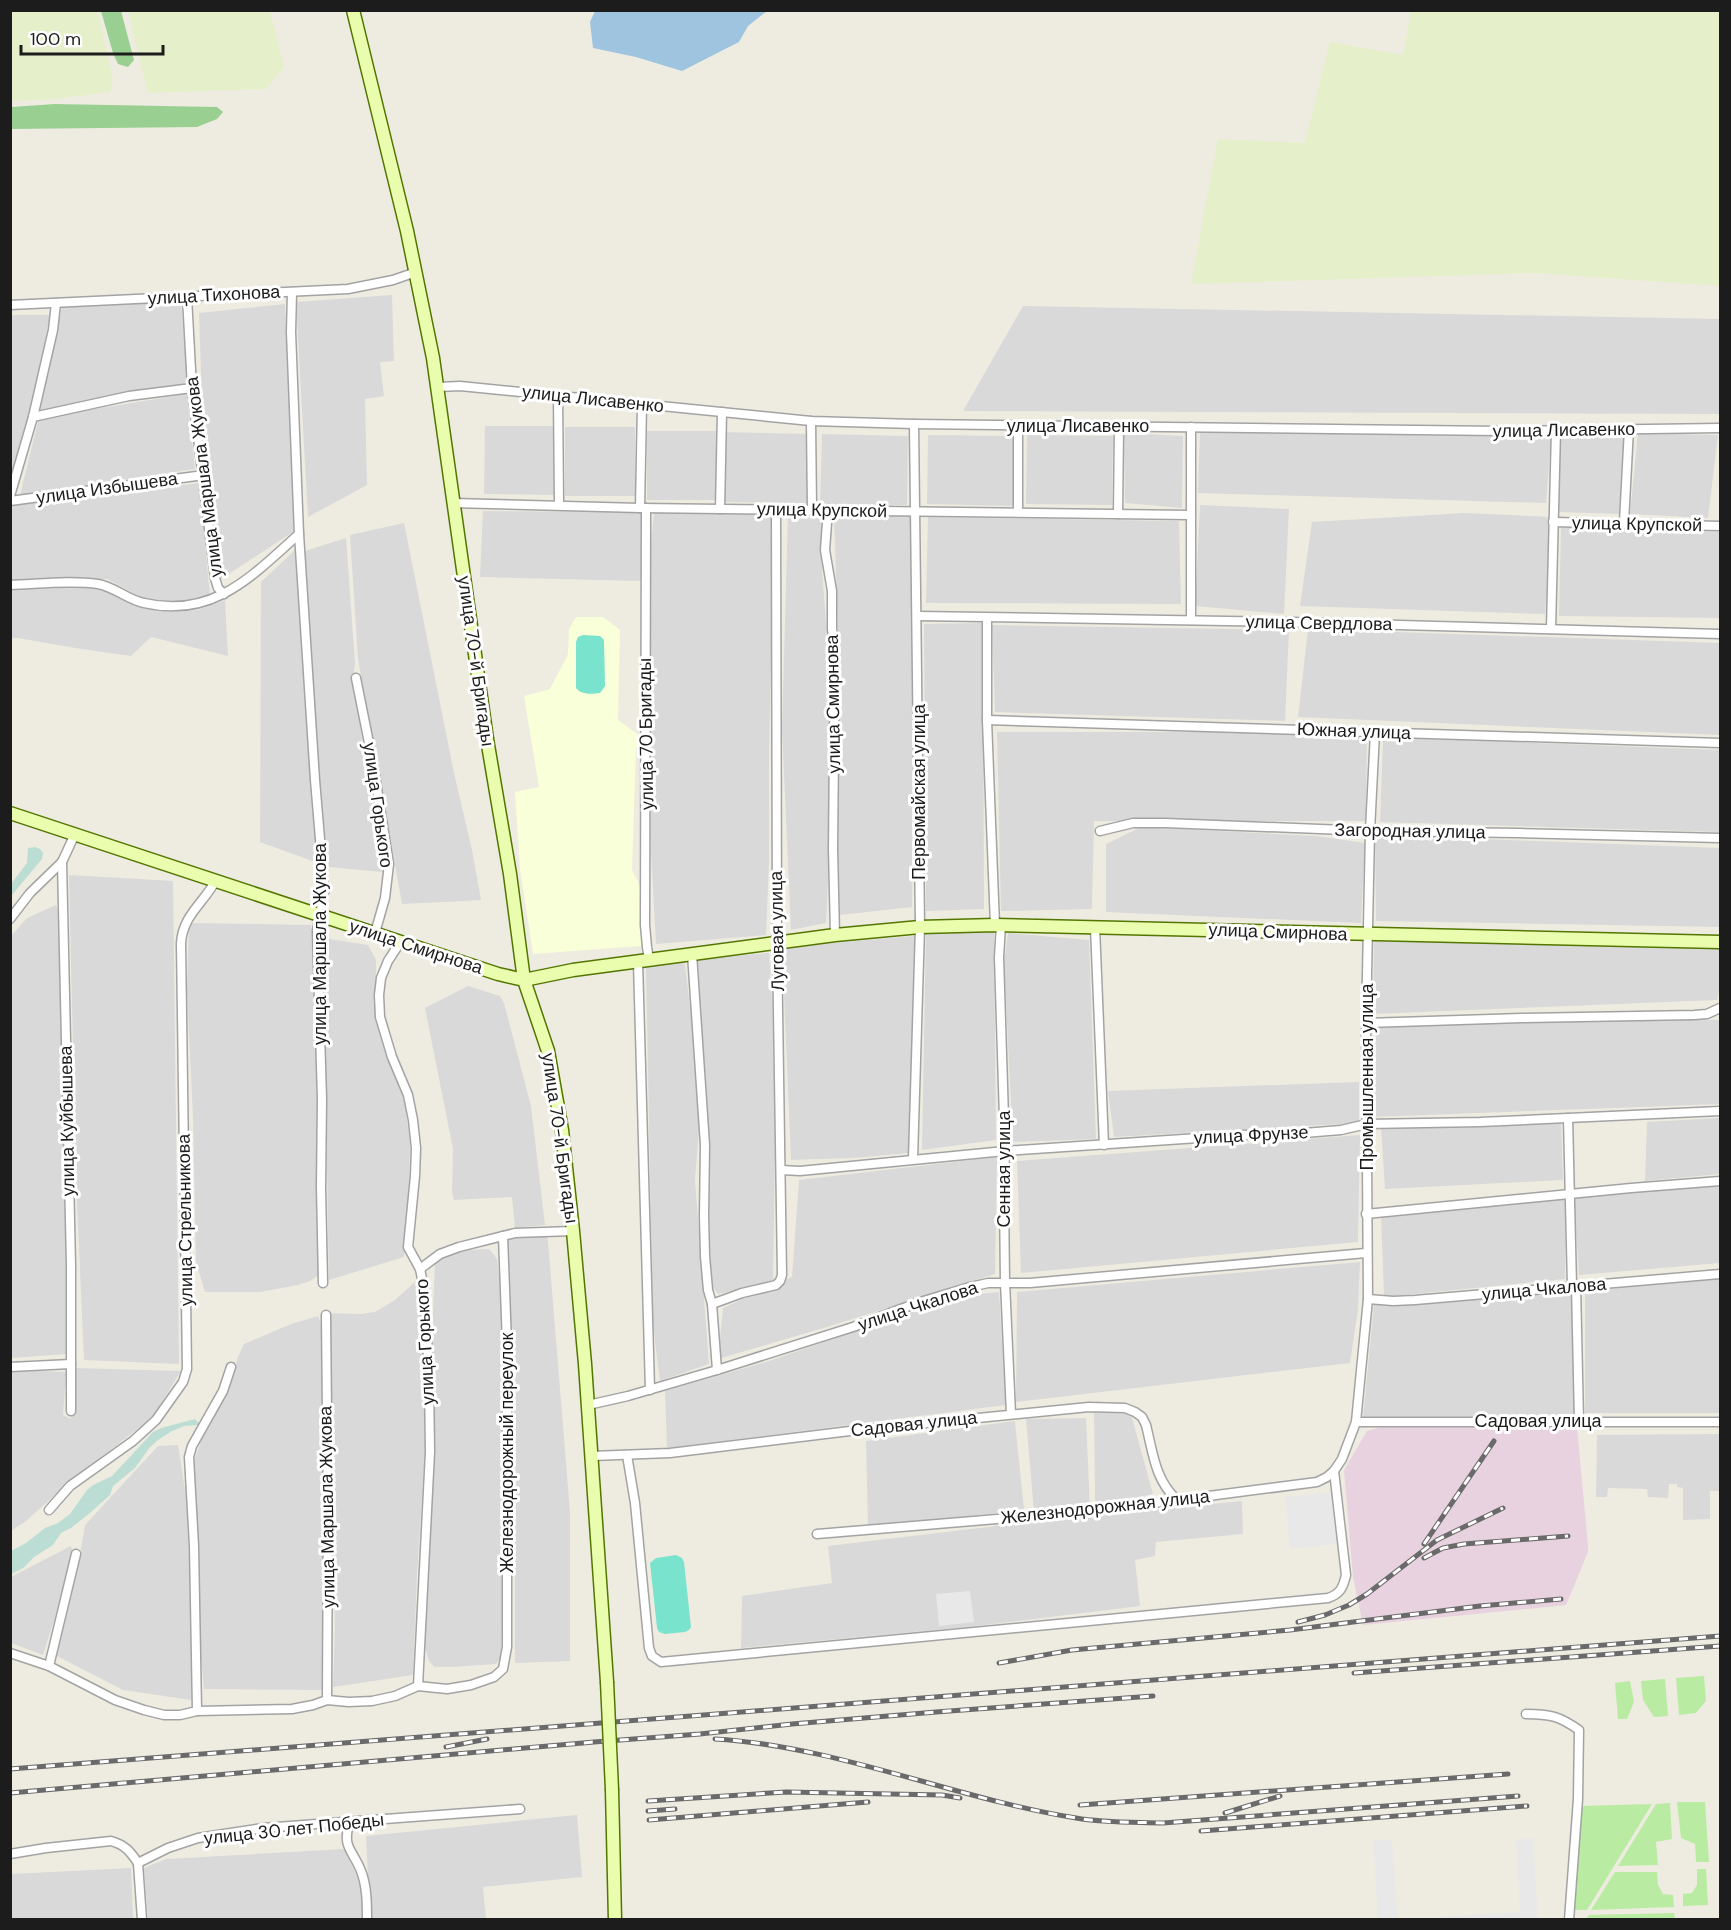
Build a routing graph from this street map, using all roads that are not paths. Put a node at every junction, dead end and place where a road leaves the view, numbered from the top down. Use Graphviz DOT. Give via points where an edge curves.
graph roads {
  1 [pos="353,10"];
  2 [pos="416,272"];
  3 [pos="292,292"];
  4 [pos="187,297"];
  5 [pos="56,303"];
  6 [pos="10,305"];
  7 [pos="438,387"];
  8 [pos="192,388"];
  9 [pos="558,395"];
  10 [pos="642,404"];
  11 [pos="722,412"];
  12 [pos="33,417"];
  13 [pos="811,421"];
  14 [pos="914,424"];
  15 [pos="1018,426"];
  16 [pos="1119,427"];
  17 [pos="1191,427"];
  18 [pos="1720,428"];
  19 [pos="1629,429"];
  20 [pos="1556,430"];
  21 [pos="204,475"];
  22 [pos="10,496"];
  23 [pos="10,501"];
  24 [pos="453,503"];
  25 [pos="559,504"];
  26 [pos="643,508"];
  27 [pos="720,508"];
  28 [pos="776,509"];
  29 [pos="812,509"];
  30 [pos="828,509"];
  31 [pos="916,511"];
  32 [pos="1018,512"];
  33 [pos="1118,514"];
  34 [pos="1190,515"];
  35 [pos="1553,522"];
  36 [pos="1624,522"];
  37 [pos="1720,526"];
  38 [pos="299,534"];
  39 [pos="10,585"];
  40 [pos="224,594"];
  41 [pos="917,616"];
  42 [pos="987,618"];
  43 [pos="1191,620"];
  44 [pos="1551,629"];
  45 [pos="1720,634"];
  46 [pos="357,678"];
  47 [pos="987,720"];
  48 [pos="1375,732"];
  49 [pos="1720,743"];
  50 [pos="10,813"];
  51 [pos="1101,831"];
  52 [pos="1370,831"];
  53 [pos="75,834"];
  54 [pos="1720,838"];
  55 [pos="62,862"];
  56 [pos="216,880"];
  57 [pos="319,914"];
  58 [pos="10,919"];
  59 [pos="998,925"];
  60 [pos="920,927"];
  61 [pos="1095,927"];
  62 [pos="375,933"];
  63 [pos="1368,934"];
  64 [pos="835,935"];
  65 [pos="402,941"];
  66 [pos="1720,942"];
  67 [pos="777,943"];
  68 [pos="693,954"];
  69 [pos="644,961"];
  70 [pos="524,980"];
  71 [pos="1720,1008"];
  72 [pos="1366,1023"];
  73 [pos="1720,1111"];
  74 [pos="1568,1118"];
  75 [pos="1367,1124"];
  76 [pos="1104,1145"];
  77 [pos="1005,1151"];
  78 [pos="913,1160"];
  79 [pos="782,1170"];
  80 [pos="1720,1181"];
  81 [pos="1570,1195"];
  82 [pos="1366,1214"];
  83 [pos="573,1231"];
  84 [pos="502,1236"];
  85 [pos="1366,1253"];
  86 [pos="420,1269"];
  87 [pos="1720,1274"];
  88 [pos="1005,1282"];
  89 [pos="323,1283"];
  90 [pos="1574,1286"];
  91 [pos="1368,1299"];
  92 [pos="712,1304"];
  93 [pos="326,1315"];
  94 [pos="71,1365"];
  95 [pos="231,1366"];
  96 [pos="10,1367"];
  97 [pos="717,1370"];
  98 [pos="650,1390"];
  99 [pos="588,1405"];
  100 [pos="71,1411"];
  101 [pos="1011,1414"];
  102 [pos="1580,1421"];
  103 [pos="1356,1422"];
  104 [pos="1720,1422"];
  105 [pos="627,1455"];
  106 [pos="592,1456"];
  107 [pos="1334,1471"];
  108 [pos="1177,1500"];
  109 [pos="49,1510"];
  110 [pos="817,1534"];
  111 [pos="76,1554"];
  112 [pos="10,1653"];
  113 [pos="49,1666"];
  114 [pos="418,1686"];
  115 [pos="327,1700"];
  116 [pos="196,1711"];
  117 [pos="1526,1714"];
  118 [pos="520,1809"];
  119 [pos="350,1822"];
  120 [pos="10,1854"];
  121 [pos="138,1863"];
  122 [pos="142,1920"];
  123 [pos="368,1920"];
  124 [pos="615,1920"];
  125 [pos="1569,1920"];
  1 -- 2 [label="main road, улица 70-й Бригады"];
  2 -- 3 [label="street, улица Тихонова" via="367,286"];
  2 -- 7 [label="main road, улица 70-й Бригады"];
  3 -- 4 [label="street, улица Тихонова"];
  3 -- 38 [label="street, улица Маршала Жукова"];
  4 -- 5 [label="street, улица Тихонова"];
  4 -- 8 [label="street, улица Маршала Жукова"];
  5 -- 6 [label="street, улица Тихонова"];
  5 -- 12 [label="street, улица Избышева"];
  7 -- 9 [label="street, улица Лисавенко"];
  7 -- 24 [label="main road, улица 70-й Бригады"];
  8 -- 12 [label="street" via="129,396"];
  8 -- 21 [label="street, улица Маршала Жукова"];
  9 -- 10 [label="street, улица Лисавенко"];
  9 -- 25 [label="street"];
  10 -- 11 [label="street, улица Лисавенко"];
  10 -- 26 [label="street, улица 70 Бригады"];
  11 -- 13 [label="street, улица Лисавенко"];
  11 -- 27 [label="street"];
  12 -- 22 [label="street, улица Избышева"];
  13 -- 14 [label="street, улица Лисавенко"];
  13 -- 29 [label="street"];
  14 -- 15 [label="street, улица Лисавенко"];
  14 -- 31 [label="street, Первомайская улица"];
  15 -- 16 [label="street, улица Лисавенко"];
  15 -- 32 [label="street"];
  16 -- 17 [label="street, улица Лисавенко"];
  16 -- 33 [label="street"];
  17 -- 20 [label="street, улица Лисавенко"];
  17 -- 34 [label="street"];
  18 -- 19 [label="street, улица Лисавенко"];
  19 -- 20 [label="street, улица Лисавенко"];
  19 -- 36 [label="street"];
  20 -- 35 [label="street"];
  21 -- 23 [label="street, улица Избышева"];
  21 -- 40 [label="street, улица Маршала Жукова" via="215,578"];
  24 -- 25 [label="street, улица Крупской"];
  24 -- 70 [label="main road, улица 70-й Бригады"];
  25 -- 26 [label="street, улица Крупской"];
  26 -- 27 [label="street, улица Крупской"];
  26 -- 69 [label="street, улица 70 Бригады"];
  27 -- 28 [label="street, улица Крупской"];
  28 -- 29 [label="street, улица Крупской"];
  28 -- 67 [label="street, Луговая улица"];
  29 -- 30 [label="street, улица Крупской"];
  30 -- 31 [label="street, улица Крупской"];
  30 -- 64 [label="street, улица Смирнова" via="825,550 835,651"];
  31 -- 32 [label="street, улица Крупской"];
  31 -- 41 [label="street, Первомайская улица"];
  32 -- 33 [label="street, улица Крупской"];
  33 -- 34 [label="street, улица Крупской"];
  34 -- 43 [label="street"];
  35 -- 36 [label="street, улица Крупской"];
  35 -- 44 [label="street"];
  36 -- 37 [label="street, улица Крупской"];
  38 -- 40 [label="street, улица Маршала Жукова" via="254,574"];
  38 -- 57 [label="street, улица Маршала Жукова" via="324,892"];
  39 -- 40 [label="street" via="110,586 139,602 163,608 199,604"];
  41 -- 42 [label="street, улица Свердлова"];
  41 -- 60 [label="street, Первомайская улица"];
  42 -- 43 [label="street, улица Свердлова"];
  42 -- 47 [label="street, Сенная улица"];
  43 -- 44 [label="street, улица Свердлова"];
  44 -- 45 [label="street, улица Свердлова"];
  46 -- 62 [label="street, улица Горького" via="388,864 385,898"];
  47 -- 48 [label="street, Южная улица"];
  47 -- 59 [label="street, Сенная улица"];
  48 -- 49 [label="street, Южная улица"];
  48 -- 52 [label="street, Промышленная улица"];
  50 -- 53 [label="main road, улица Смирнова"];
  51 -- 52 [label="street, Загородная улица" via="1165,823"];
  52 -- 54 [label="street, Загородная улица"];
  52 -- 63 [label="street, Промышленная улица"];
  53 -- 55 [label="street, улица Куйбышева"];
  53 -- 56 [label="main road, улица Смирнова"];
  55 -- 58 [label="street"];
  55 -- 94 [label="street, улица Куйбышева"];
  56 -- 57 [label="main road, улица Смирнова"];
  56 -- 109 [label="street, улица Стрельникова" via="187,920 181,943 187,1369 183,1382 156,1420 70,1486"];
  57 -- 62 [label="main road, улица Смирнова"];
  57 -- 89 [label="street, улица Маршала Жукова"];
  59 -- 60 [label="main road, улица Смирнова"];
  59 -- 61 [label="main road, улица Смирнова"];
  59 -- 77 [label="street, Сенная улица"];
  60 -- 64 [label="main road, улица Смирнова"];
  60 -- 78 [label="street, Первомайская улица"];
  61 -- 63 [label="main road, улица Смирнова"];
  61 -- 76 [label="street"];
  62 -- 65 [label="main road, улица Смирнова"];
  63 -- 66 [label="main road, улица Смирнова"];
  63 -- 72 [label="street, Промышленная улица"];
  64 -- 67 [label="main road, улица Смирнова"];
  65 -- 70 [label="main road, улица Смирнова"];
  65 -- 86 [label="street, улица Горького" via="381,978 380,1017 413,1120 415,1176 408,1247"];
  67 -- 68 [label="main road, улица Смирнова"];
  67 -- 79 [label="street, Луговая улица"];
  68 -- 69 [label="main road, улица Смирнова"];
  68 -- 92 [label="street" via="705,1145 705,1256"];
  69 -- 70 [label="main road, улица Смирнова"];
  69 -- 98 [label="street, улица 70 Бригады"];
  70 -- 83 [label="main road, улица 70-й Бригады" via="554,1080"];
  71 -- 72 [label="street" via="1694,1015"];
  72 -- 75 [label="street, Промышленная улица"];
  73 -- 74 [label="street, улица Фрунзе"];
  74 -- 75 [label="street, улица Фрунзе"];
  74 -- 81 [label="street"];
  75 -- 76 [label="street, улица Фрунзе" via="1304,1133"];
  75 -- 82 [label="street, Промышленная улица"];
  76 -- 77 [label="street, улица Фрунзе"];
  77 -- 78 [label="street, улица Фрунзе"];
  77 -- 88 [label="street, Сенная улица"];
  78 -- 79 [label="street, улица Фрунзе"];
  79 -- 92 [label="street, Луговая улица" via="780,1281"];
  80 -- 81 [label="street"];
  81 -- 82 [label="street"];
  81 -- 90 [label="street"];
  82 -- 85 [label="street, Промышленная улица"];
  83 -- 84 [label="street"];
  83 -- 99 [label="main road, улица 70-й Бригады"];
  84 -- 86 [label="street" via="440,1254"];
  84 -- 114 [label="street, Железнодорожный переулок" via="507,1344 507,1647 503,1668 494,1677 447,1689"];
  85 -- 88 [label="street, улица Чкалова"];
  85 -- 91 [label="street, Промышленная улица"];
  86 -- 114 [label="street, улица Горького" via="425,1293 430,1452"];
  87 -- 90 [label="street, улица Чкалова"];
  88 -- 97 [label="street, улица Чкалова" via="970,1287 917,1303"];
  88 -- 101 [label="street, Сенная улица"];
  90 -- 91 [label="street, улица Чкалова" via="1415,1300"];
  90 -- 102 [label="street"];
  91 -- 103 [label="street, Промышленная улица"];
  92 -- 97 [label="street"];
  93 -- 115 [label="street, улица Маршала Жукова"];
  94 -- 96 [label="street"];
  94 -- 100 [label="street, улица Куйбышева"];
  95 -- 116 [label="street" via="223,1391 189,1457"];
  97 -- 98 [label="street, улица Чкалова"];
  98 -- 99 [label="street, улица Чкалова"];
  99 -- 106 [label="main road, улица 70-й Бригады"];
  101 -- 105 [label="street, Садовая улица"];
  101 -- 108 [label="street, Садовая улица" via="1089,1407 1135,1412 1146,1425 1160,1479"];
  102 -- 103 [label="street, Садовая улица"];
  102 -- 104 [label="street, Садовая улица"];
  103 -- 107 [label="street"];
  105 -- 106 [label="street, Садовая улица"];
  105 -- 107 [label="street" via="649,1648 651,1656 661,1662 1328,1598 1343,1588 1346,1575"];
  106 -- 124 [label="main road, улица 70-й Бригады, bridge" via="607,1682"];
  107 -- 108 [label="street, Железнодорожная улица" via="1317,1482"];
  108 -- 110 [label="street, Железнодорожная улица" via="1093,1511"];
  111 -- 113 [label="street"];
  112 -- 113 [label="street"];
  113 -- 116 [label="street" via="114,1700 144,1710 164,1715"];
  114 -- 115 [label="street" via="372,1701"];
  115 -- 116 [label="street" via="292,1709"];
  117 -- 125 [label="street" via="1558,1717 1579,1730"];
  118 -- 119 [label="street, улица 30 лет Победы"];
  119 -- 121 [label="street, улица 30 лет Победы" via="263,1828 198,1838"];
  119 -- 123 [label="street" via="346,1844 361,1872"];
  120 -- 121 [label="street" via="111,1841 129,1849"];
  121 -- 122 [label="street"];
}
